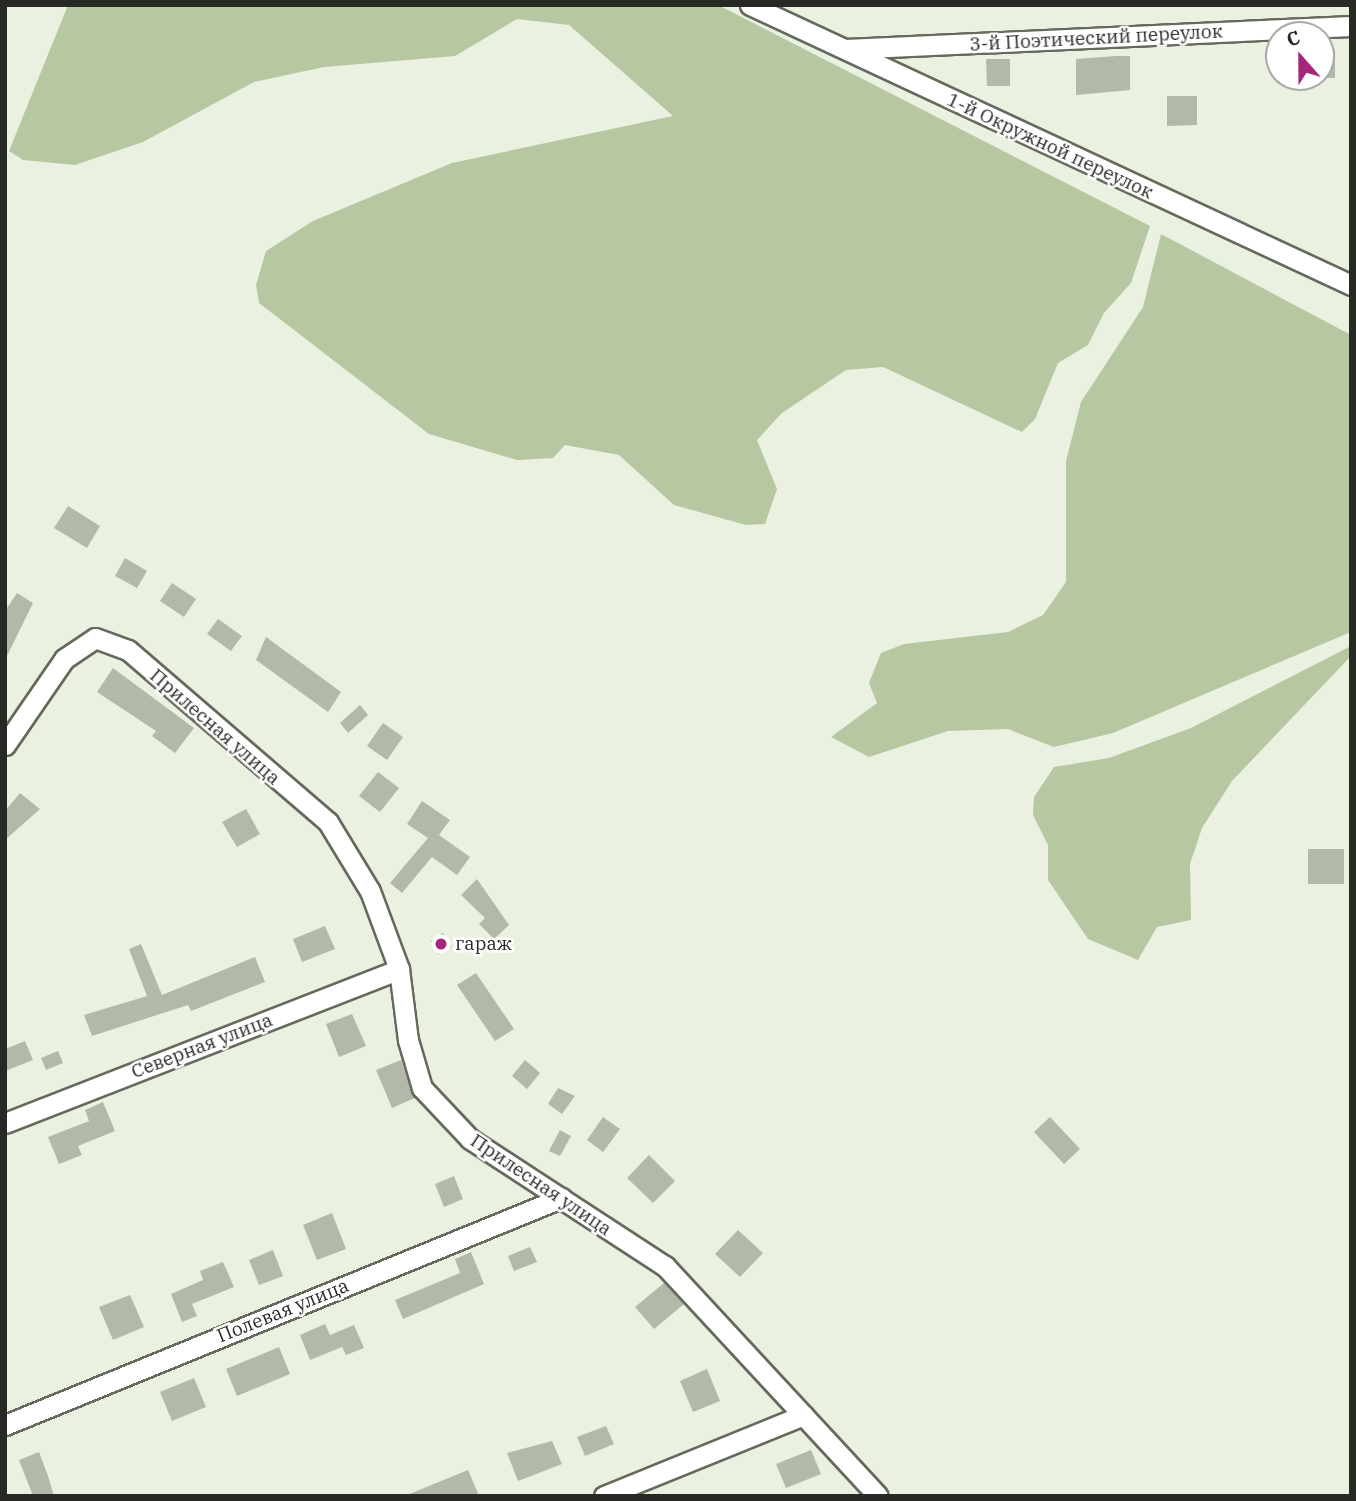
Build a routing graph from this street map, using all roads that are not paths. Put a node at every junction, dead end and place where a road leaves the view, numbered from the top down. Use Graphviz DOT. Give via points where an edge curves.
graph roads {
  1 [pos="750,5"];
  2 [pos="1351,26"];
  3 [pos="841,49"];
  4 [pos="1351,285"];
  5 [pos="5,745"];
  6 [pos="399,969"];
  7 [pos="5,1123"];
  8 [pos="561,1198"];
  9 [pos="803,1415"];
  10 [pos="5,1425"];
  11 [pos="604,1496"];
  12 [pos="878,1496"];
  1 -- 3 [label="street, 1-й Окружной переулок"];
  2 -- 3 [label="street, 3-й Поэтический переулок"];
  3 -- 4 [label="street, 1-й Окружной переулок"];
  5 -- 6 [label="street, Прилесная улица" via="64,659 95,638 128,650 328,822 370,891"];
  6 -- 7 [label="street, Северная улица"];
  6 -- 8 [label="street, Прилесная улица" via="408,1040 422,1088 470,1139"];
  8 -- 9 [label="street, Прилесная улица" via="665,1266"];
  8 -- 10 [label="street, Полевая улица"];
  9 -- 11 [label="street"];
  9 -- 12 [label="street, Прилесная улица"];
}
